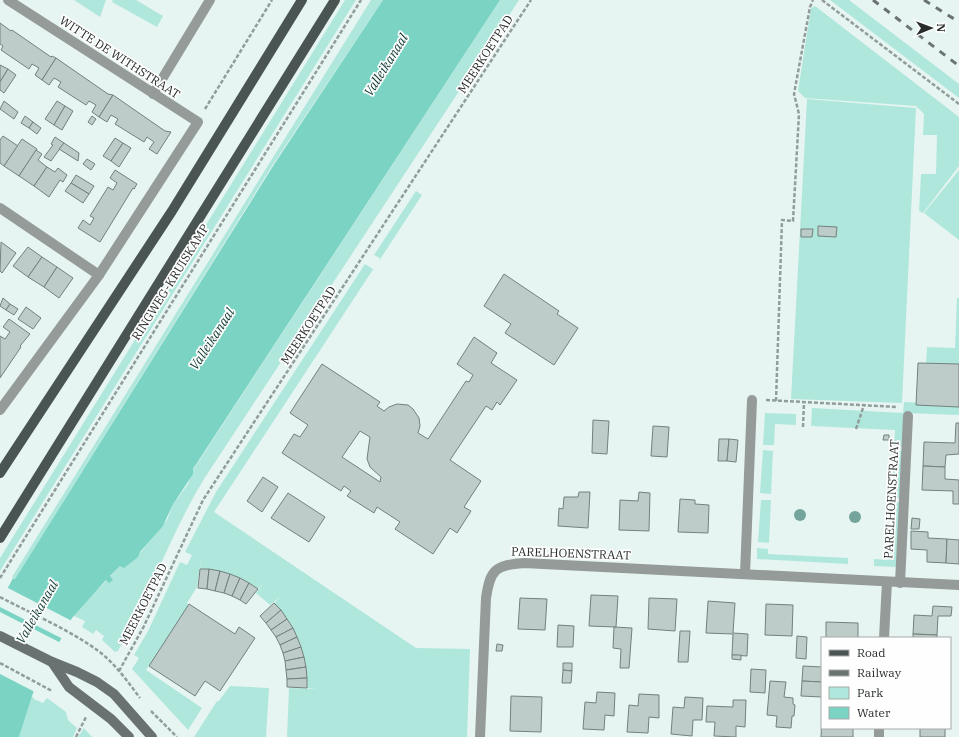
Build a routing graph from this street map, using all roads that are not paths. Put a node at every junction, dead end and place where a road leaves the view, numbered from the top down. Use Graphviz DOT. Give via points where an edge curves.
graph roads {
  1 [pos="8,0"];
  2 [pos="210,0"];
  3 [pos="302,0"];
  4 [pos="335,0"];
  5 [pos="154,94"];
  6 [pos="0,208"];
  7 [pos="99,275"];
  8 [pos="752,400"];
  9 [pos="0,410"];
  10 [pos="908,416"];
  11 [pos="0,474"];
  12 [pos="0,538"];
  13 [pos="745,574"];
  14 [pos="886,582"];
  15 [pos="900,583"];
  16 [pos="959,585"];
  17 [pos="0,636"];
  18 [pos="884,637"];
  19 [pos="52,662"];
  20 [pos="129,737"];
  21 [pos="152,737"];
  22 [pos="480,737"];
  1 -- 5 [label="street, WITTE DE WITHSTRAAT"];
  2 -- 5 [label="street"];
  3 -- 11 [label="main road" via="172,211"];
  4 -- 12 [label="main road, RINGWEG-KRUISKAMP"];
  5 -- 7 [label="street, WITTE DE WITHSTRAAT" via="198,122"];
  6 -- 7 [label="street"];
  7 -- 9 [label="street"];
  8 -- 13 [label="street"];
  10 -- 15 [label="street, PARELHOENSTRAAT"];
  13 -- 14 [label="street, PARELHOENSTRAAT"];
  13 -- 22 [label="street, PARELHOENSTRAAT" via="524,563 501,566 493,572 489,580 486,598"];
  14 -- 15 [label="street, PARELHOENSTRAAT"];
  14 -- 18 [label="street"];
  15 -- 16 [label="street, PARELHOENSTRAAT"];
  17 -- 19 [label="street"];
  19 -- 20 [label="street" via="69,688 112,720"];
  19 -- 21 [label="street" via="97,682 114,694"];
}
